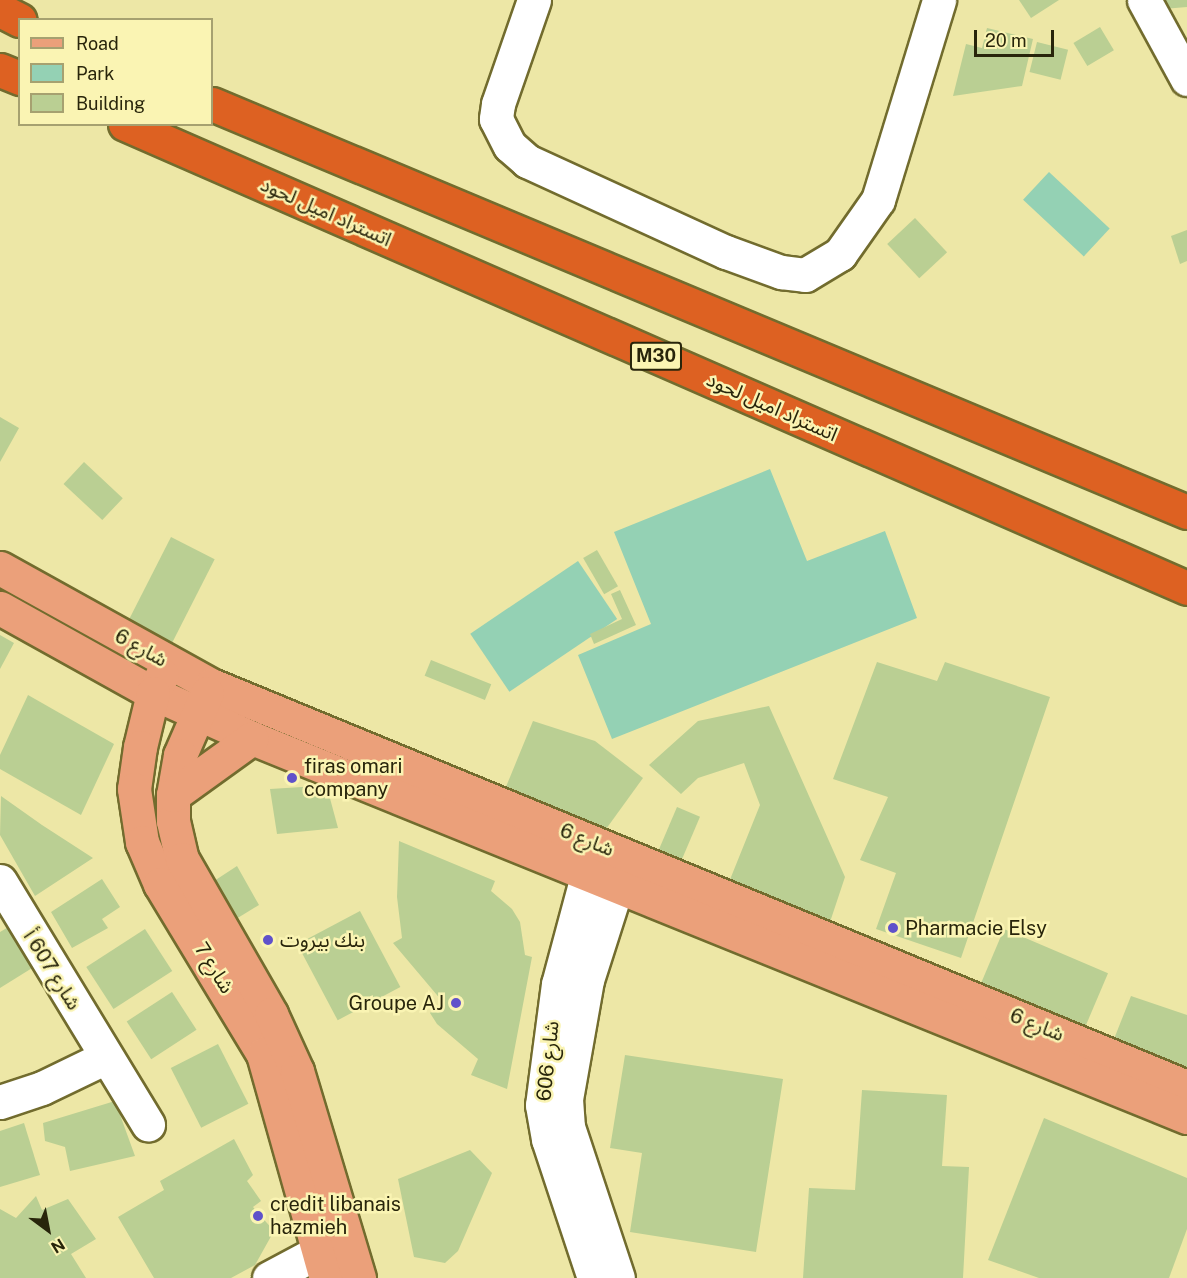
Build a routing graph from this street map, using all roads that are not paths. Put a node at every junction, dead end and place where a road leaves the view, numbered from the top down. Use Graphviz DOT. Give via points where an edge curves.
graph roads {
  1 [pos="534,0"];
  2 [pos="939,0"];
  3 [pos="1144,0"];
  4 [pos="0,10"];
  5 [pos="18,19"];
  6 [pos="0,70"];
  7 [pos="18,77"];
  8 [pos="1187,79"];
  9 [pos="213,104"];
  10 [pos="130,126"];
  11 [pos="1187,512"];
  12 [pos="0,568"];
  13 [pos="1187,588"];
  14 [pos="0,608"];
  15 [pos="169,663"];
  16 [pos="153,693"];
  17 [pos="204,699"];
  18 [pos="252,738"];
  19 [pos="173,795"];
  20 [pos="0,881"];
  21 [pos="602,883"];
  22 [pos="106,1057"];
  23 [pos="1187,1087"];
  24 [pos="0,1102"];
  25 [pos="1187,1117"];
  26 [pos="148,1124"];
  27 [pos="332,1253"];
  28 [pos="269,1278"];
  29 [pos="359,1278"];
  30 [pos="594,1278"];
  31 [pos="618,1278"];
  1 -- 2 [label="street" via="498,104 496,119 510,146 527,161 726,252 781,272 806,275 840,254 878,200"];
  3 -- 8 [label="street"];
  4 -- 5 [label="highway"];
  6 -- 7 [label="highway"];
  9 -- 11 [label="highway"];
  10 -- 13 [label="highway, اتستراد اميل لحود / M30"];
  12 -- 15 [label="main road, شارع 6"];
  14 -- 16 [label="main road, شارع 6"];
  15 -- 16 [label="main road, شارع 7"];
  15 -- 17 [label="main road, شارع 6"];
  16 -- 17 [label="main road, شارع 6"];
  16 -- 27 [label="main road, شارع 7" via="134,789 142,842 160,884 263,1054"];
  17 -- 18 [label="main road, شارع 6"];
  17 -- 19 [label="main road, شارع 7" via="180,755"];
  17 -- 23 [label="main road, شارع 6"];
  18 -- 19 [label="main road"];
  18 -- 21 [label="main road, شارع 6"];
  19 -- 27 [label="main road, شارع 7" via="173,821 182,859 271,1014 297,1071"];
  20 -- 22 [label="street, شارع 607 أ"];
  21 -- 25 [label="main road, شارع 6" via="1043,1056"];
  21 -- 30 [label="street, شارع 606" via="558,984 542,1105 548,1139"];
  21 -- 31 [label="street, شارع 606" via="567,1099 568,1127"];
  22 -- 24 [label="street" via="42,1088"];
  22 -- 26 [label="street, شارع 607 أ"];
  27 -- 28 [label="street"];
  27 -- 29 [label="main road, شارع 7"];
}
